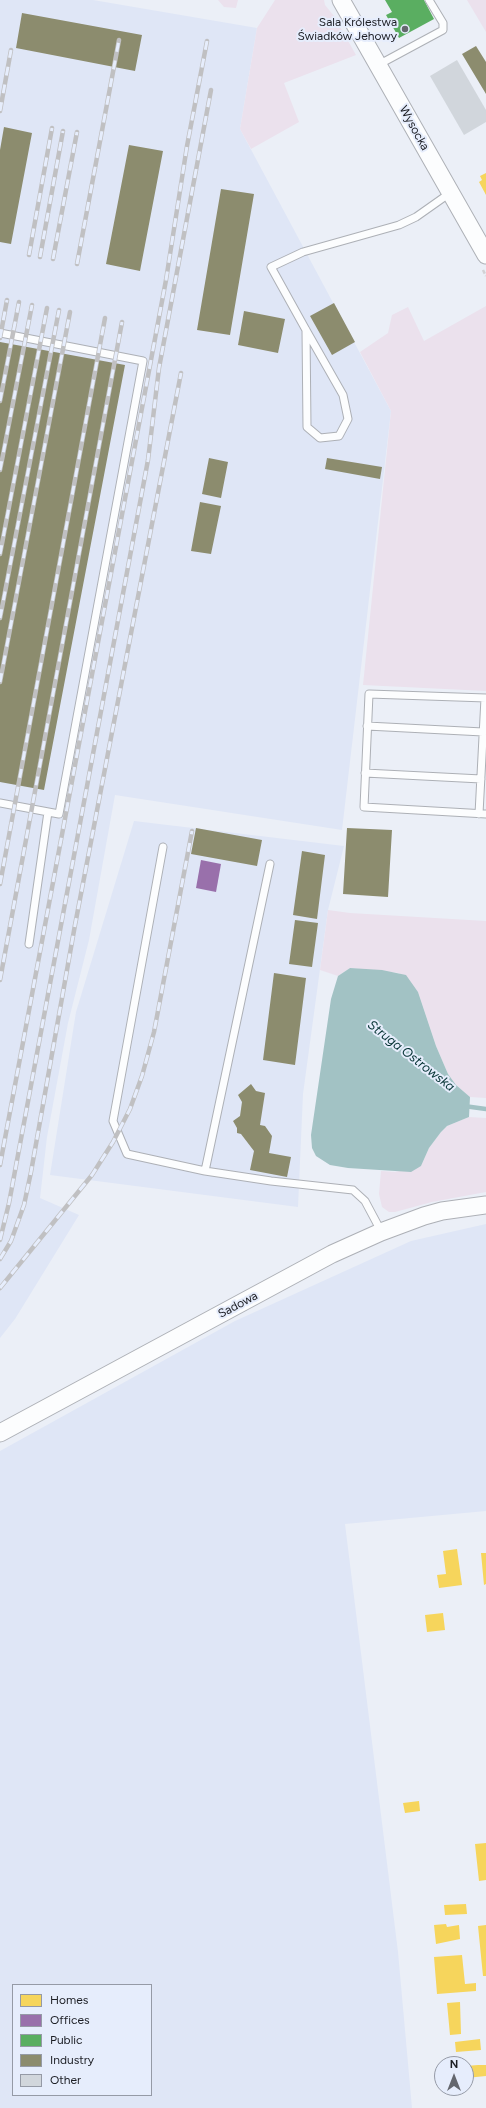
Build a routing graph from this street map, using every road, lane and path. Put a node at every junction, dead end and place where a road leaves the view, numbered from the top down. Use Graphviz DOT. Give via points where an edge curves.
graph roads {
  1 [pos="342,0"];
  2 [pos="429,0"];
  3 [pos="378,65"];
  4 [pos="450,193"];
  5 [pos="486,255"];
  6 [pos="306,330"];
  7 [pos="0,334"];
  8 [pos="486,698"];
  9 [pos="367,726"];
  10 [pos="483,732"];
  11 [pos="365,773"];
  12 [pos="481,779"];
  13 [pos="0,803"];
  14 [pos="48,812"];
  15 [pos="482,814"];
  16 [pos="163,847"];
  17 [pos="270,864"];
  18 [pos="29,944"];
  19 [pos="205,1171"];
  20 [pos="486,1205"];
  21 [pos="381,1232"];
  22 [pos="0,1433"];
  1 -- 3 [label="street, Wysocka"];
  2 -- 3 [label="lane" via="443,23 443,30"];
  3 -- 4 [label="street, Wysocka"];
  4 -- 5 [label="street, Wysocka"];
  4 -- 6 [label="lane" via="416,217 399,225 303,252 271,266"];
  6 -- 6 [label="lane" via="343,395 348,419 339,436 320,438 307,427"];
  7 -- 14 [label="lane" via="143,361 59,814"];
  8 -- 9 [label="lane" via="369,694"];
  8 -- 10 [label="lane"];
  9 -- 10 [label="lane"];
  9 -- 11 [label="lane"];
  10 -- 12 [label="lane"];
  11 -- 12 [label="lane"];
  11 -- 15 [label="lane" via="364,807"];
  12 -- 15 [label="lane"];
  13 -- 14 [label="lane"];
  14 -- 18 [label="lane"];
  16 -- 19 [label="lane" via="113,1120 127,1154"];
  17 -- 19 [label="lane"];
  19 -- 21 [label="lane" via="353,1190 365,1201"];
  20 -- 21 [label="street, Sadowa" via="442,1211"];
  21 -- 22 [label="street, Sadowa" via="332,1254"];
}
